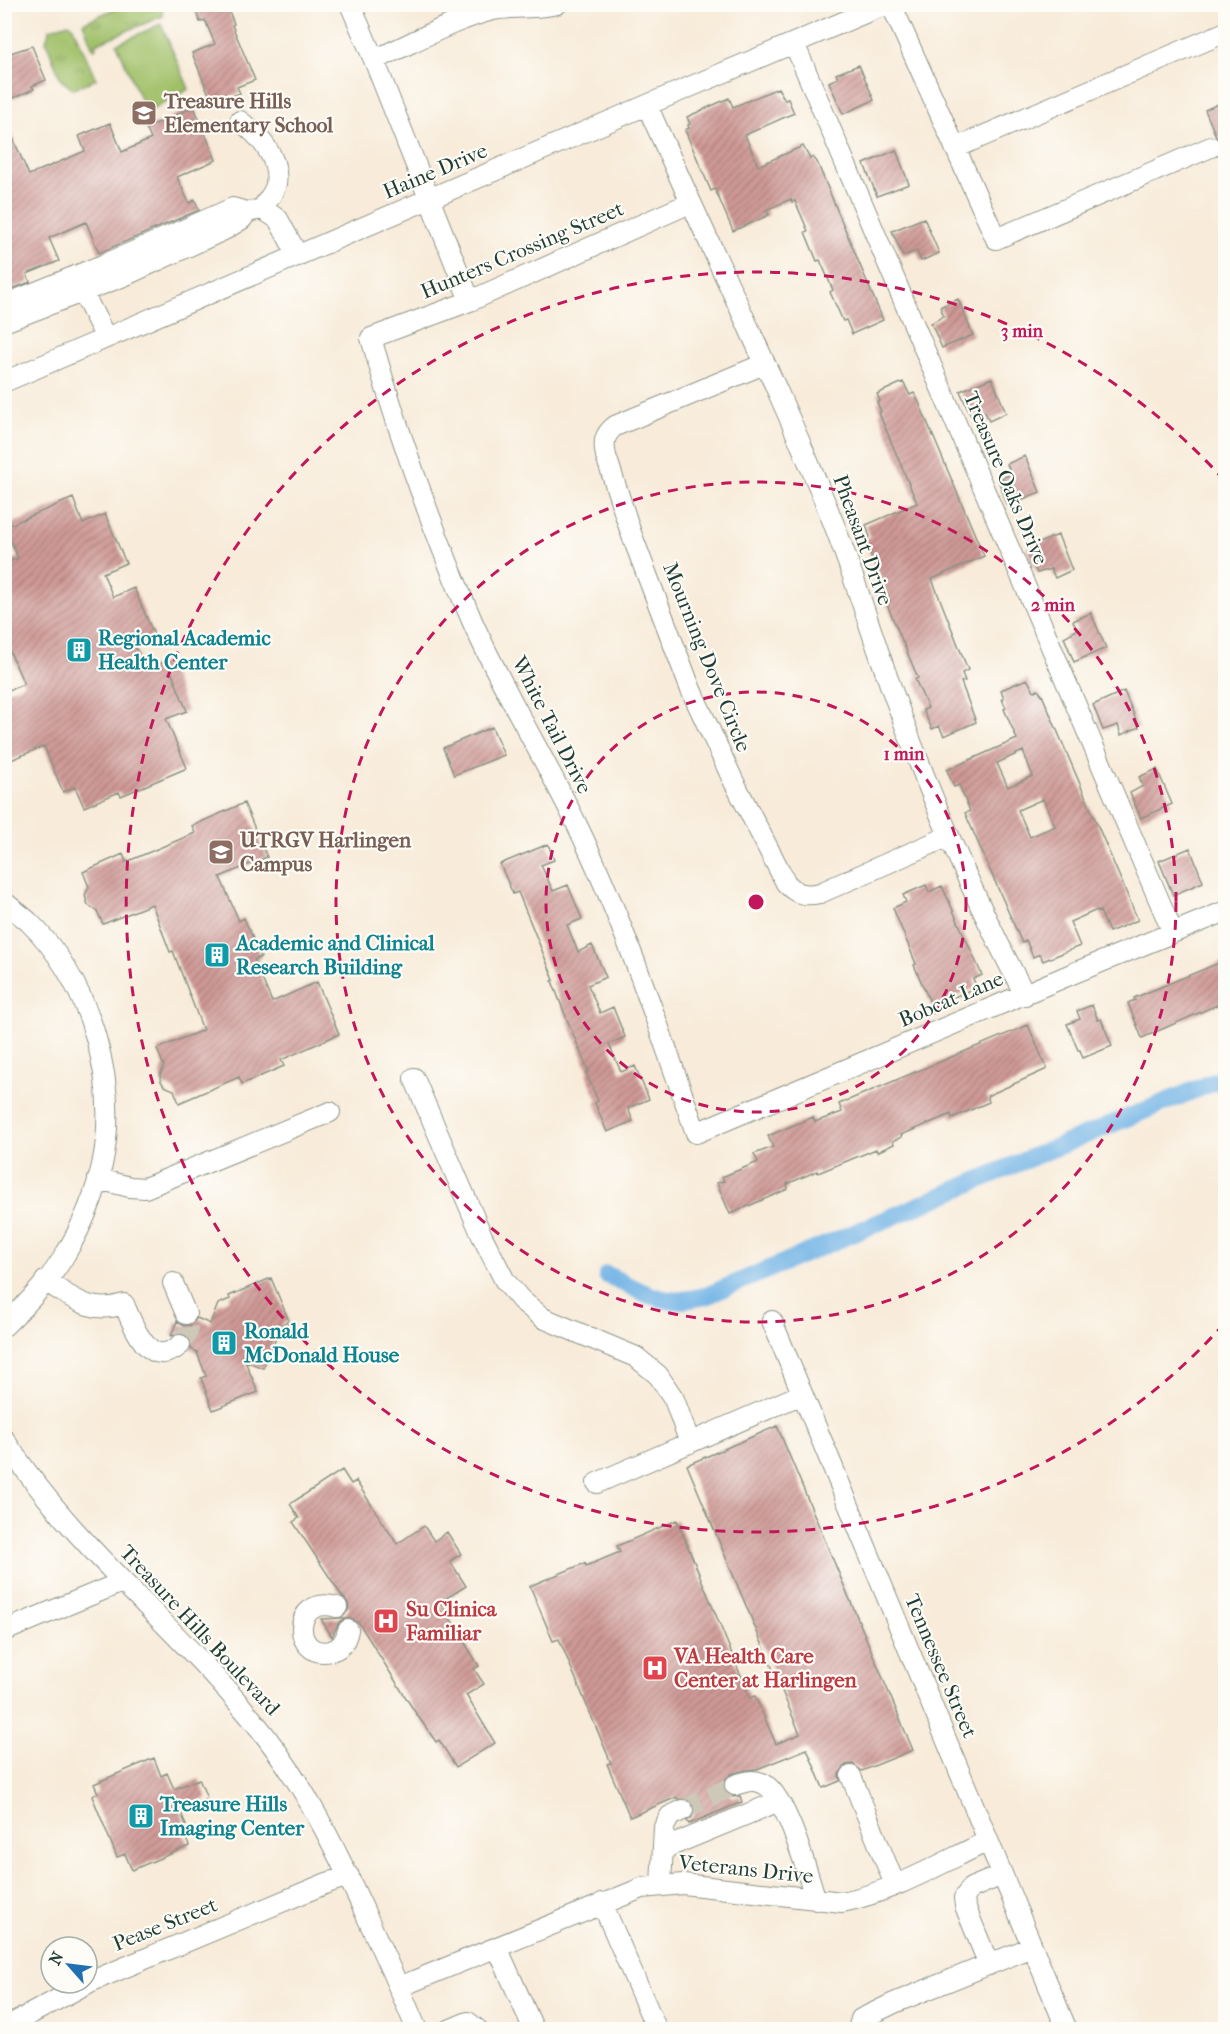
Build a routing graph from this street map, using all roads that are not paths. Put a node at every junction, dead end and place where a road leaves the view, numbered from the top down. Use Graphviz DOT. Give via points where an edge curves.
graph roads {
  1 [pos="350,4"];
  2 [pos="557,4"];
  3 [pos="886,4"];
  4 [pos="891,4"];
  5 [pos="1226,32"];
  6 [pos="794,43"];
  7 [pos="374,60"];
  8 [pos="647,105"];
  9 [pos="240,121"];
  10 [pos="1211,147"];
  11 [pos="955,148"];
  12 [pos="429,200"];
  13 [pos="690,204"];
  14 [pos="255,210"];
  15 [pos="298,256"];
  16 [pos="78,284"];
  17 [pos="470,301"];
  18 [pos="4,305"];
  19 [pos="4,322"];
  20 [pos="106,338"];
  21 [pos="371,338"];
  22 [pos="764,364"];
  23 [pos="4,382"];
  24 [pos="949,836"];
  25 [pos="4,902"];
  26 [pos="1226,911"];
  27 [pos="1173,933"];
  28 [pos="1025,994"];
  29 [pos="414,1078"];
  30 [pos="330,1112"];
  31 [pos="696,1133"];
  32 [pos="98,1179"];
  33 [pos="45,1281"];
  34 [pos="173,1283"];
  35 [pos="186,1314"];
  36 [pos="772,1321"];
  37 [pos="4,1326"];
  38 [pos="180,1345"];
  39 [pos="802,1394"];
  40 [pos="4,1439"];
  41 [pos="690,1443"];
  42 [pos="597,1483"];
  43 [pos="122,1582"];
  44 [pos="337,1607"];
  45 [pos="348,1630"];
  46 [pos="4,1631"];
  47 [pos="851,1776"];
  48 [pos="735,1785"];
  49 [pos="779,1802"];
  50 [pos="683,1810"];
  51 [pos="988,1841"];
  52 [pos="663,1849"];
  53 [pos="1002,1875"];
  54 [pos="349,1876"];
  55 [pos="661,1885"];
  56 [pos="895,1885"];
  57 [pos="816,1900"];
  58 [pos="603,1903"];
  59 [pos="497,1947"];
  60 [pos="1032,1947"];
  61 [pos="988,1965"];
  62 [pos="399,1987"];
  63 [pos="35,2022"];
  64 [pos="4,2028"];
  65 [pos="417,2030"];
  66 [pos="449,2030"];
  67 [pos="478,2030"];
  68 [pos="534,2030"];
  69 [pos="657,2030"];
  70 [pos="858,2030"];
  71 [pos="1066,2030"];
  1 -- 7 [label="street"];
  2 -- 7 [label="street" via="514,7 468,18"];
  3 -- 6 [label="street, Haine Drive"];
  4 -- 11 [label="street"];
  5 -- 11 [label="street"];
  6 -- 8 [label="street, Haine Drive"];
  6 -- 27 [label="street, Treasure Oaks Drive"];
  7 -- 12 [label="street"];
  8 -- 12 [label="street, Haine Drive"];
  8 -- 13 [label="street, Pheasant Drive"];
  9 -- 14 [label="street" via="253,130 275,161 276,185"];
  10 -- 11 [label="street" via="996,239"];
  12 -- 15 [label="street, Haine Drive"];
  12 -- 17 [label="street"];
  13 -- 17 [label="street, Hunters Crossing Street"];
  13 -- 22 [label="street, Pheasant Drive"];
  14 -- 15 [label="street" via="278,219"];
  14 -- 16 [label="street" via="233,208"];
  15 -- 20 [label="street, Haine Drive"];
  16 -- 18 [label="street"];
  16 -- 19 [label="street"];
  16 -- 20 [label="street"];
  17 -- 21 [label="street, Hunters Crossing Street"];
  20 -- 23 [label="street, Haine Drive"];
  21 -- 31 [label="street, White Tail Drive" via="404,447 438,539 474,625 577,826 613,908"];
  22 -- 24 [label="street, Pheasant Drive" via="834,525 896,702"];
  22 -- 24 [label="street, Mourning Dove Circle" via="615,426 606,434 606,456 659,608 718,750 786,883 795,893 820,893"];
  24 -- 28 [label="street, Pheasant Drive"];
  25 -- 32 [label="street" via="30,923 62,963 84,1001 95,1033 108,1109"];
  26 -- 27 [label="street, Bobcat Lane"];
  27 -- 28 [label="street, Bobcat Lane"];
  28 -- 31 [label="street, Bobcat Lane"];
  29 -- 41 [label="street" via="505,1281 543,1318 636,1357 658,1375 674,1399"];
  30 -- 32 [label="street" via="145,1188"];
  32 -- 33 [label="street" via="65,1256"];
  33 -- 37 [label="street"];
  33 -- 38 [label="street" via="97,1308 124,1304 142,1342 151,1350 173,1351"];
  34 -- 35 [label="street"];
  36 -- 39 [label="street, Tennessee Street"];
  39 -- 41 [label="street"];
  39 -- 51 [label="street, Tennessee Street"];
  40 -- 43 [label="street, Treasure Hills Boulevard" via="58,1511"];
  41 -- 42 [label="street"];
  43 -- 46 [label="street"];
  43 -- 54 [label="street, Treasure Hills Boulevard" via="252,1719 320,1819"];
  44 -- 45 [label="street" via="326,1604 311,1609 302,1622 303,1637 313,1649 328,1652 342,1644"];
  47 -- 56 [label="street"];
  48 -- 49 [label="street" via="763,1783"];
  49 -- 52 [label="street"];
  49 -- 57 [label="street" via="790,1822"];
  50 -- 52 [label="street" via="670,1816 664,1827"];
  51 -- 53 [label="street, Tennessee Street"];
  51 -- 56 [label="street, Veterans Drive"];
  52 -- 55 [label="street"];
  53 -- 60 [label="street, Tennessee Street"];
  53 -- 61 [label="street" via="971,1888 964,1898"];
  54 -- 62 [label="street, Treasure Hills Boulevard"];
  54 -- 63 [label="street, Pease Street" via="92,1980"];
  55 -- 57 [label="street, Veterans Drive" via="683,1884"];
  55 -- 58 [label="street, Veterans Drive"];
  56 -- 57 [label="street, Veterans Drive" via="842,1902"];
  58 -- 59 [label="street, Veterans Drive"];
  58 -- 69 [label="street"];
  59 -- 62 [label="street, Veterans Drive"];
  59 -- 68 [label="street"];
  60 -- 61 [label="street"];
  60 -- 71 [label="street, Tennessee Street"];
  61 -- 70 [label="street" via="861,2019"];
  62 -- 65 [label="street, Treasure Hills Boulevard"];
  63 -- 64 [label="street, Pease Street"];
  66 -- 67 [label="street" via="468,2022"];
}
